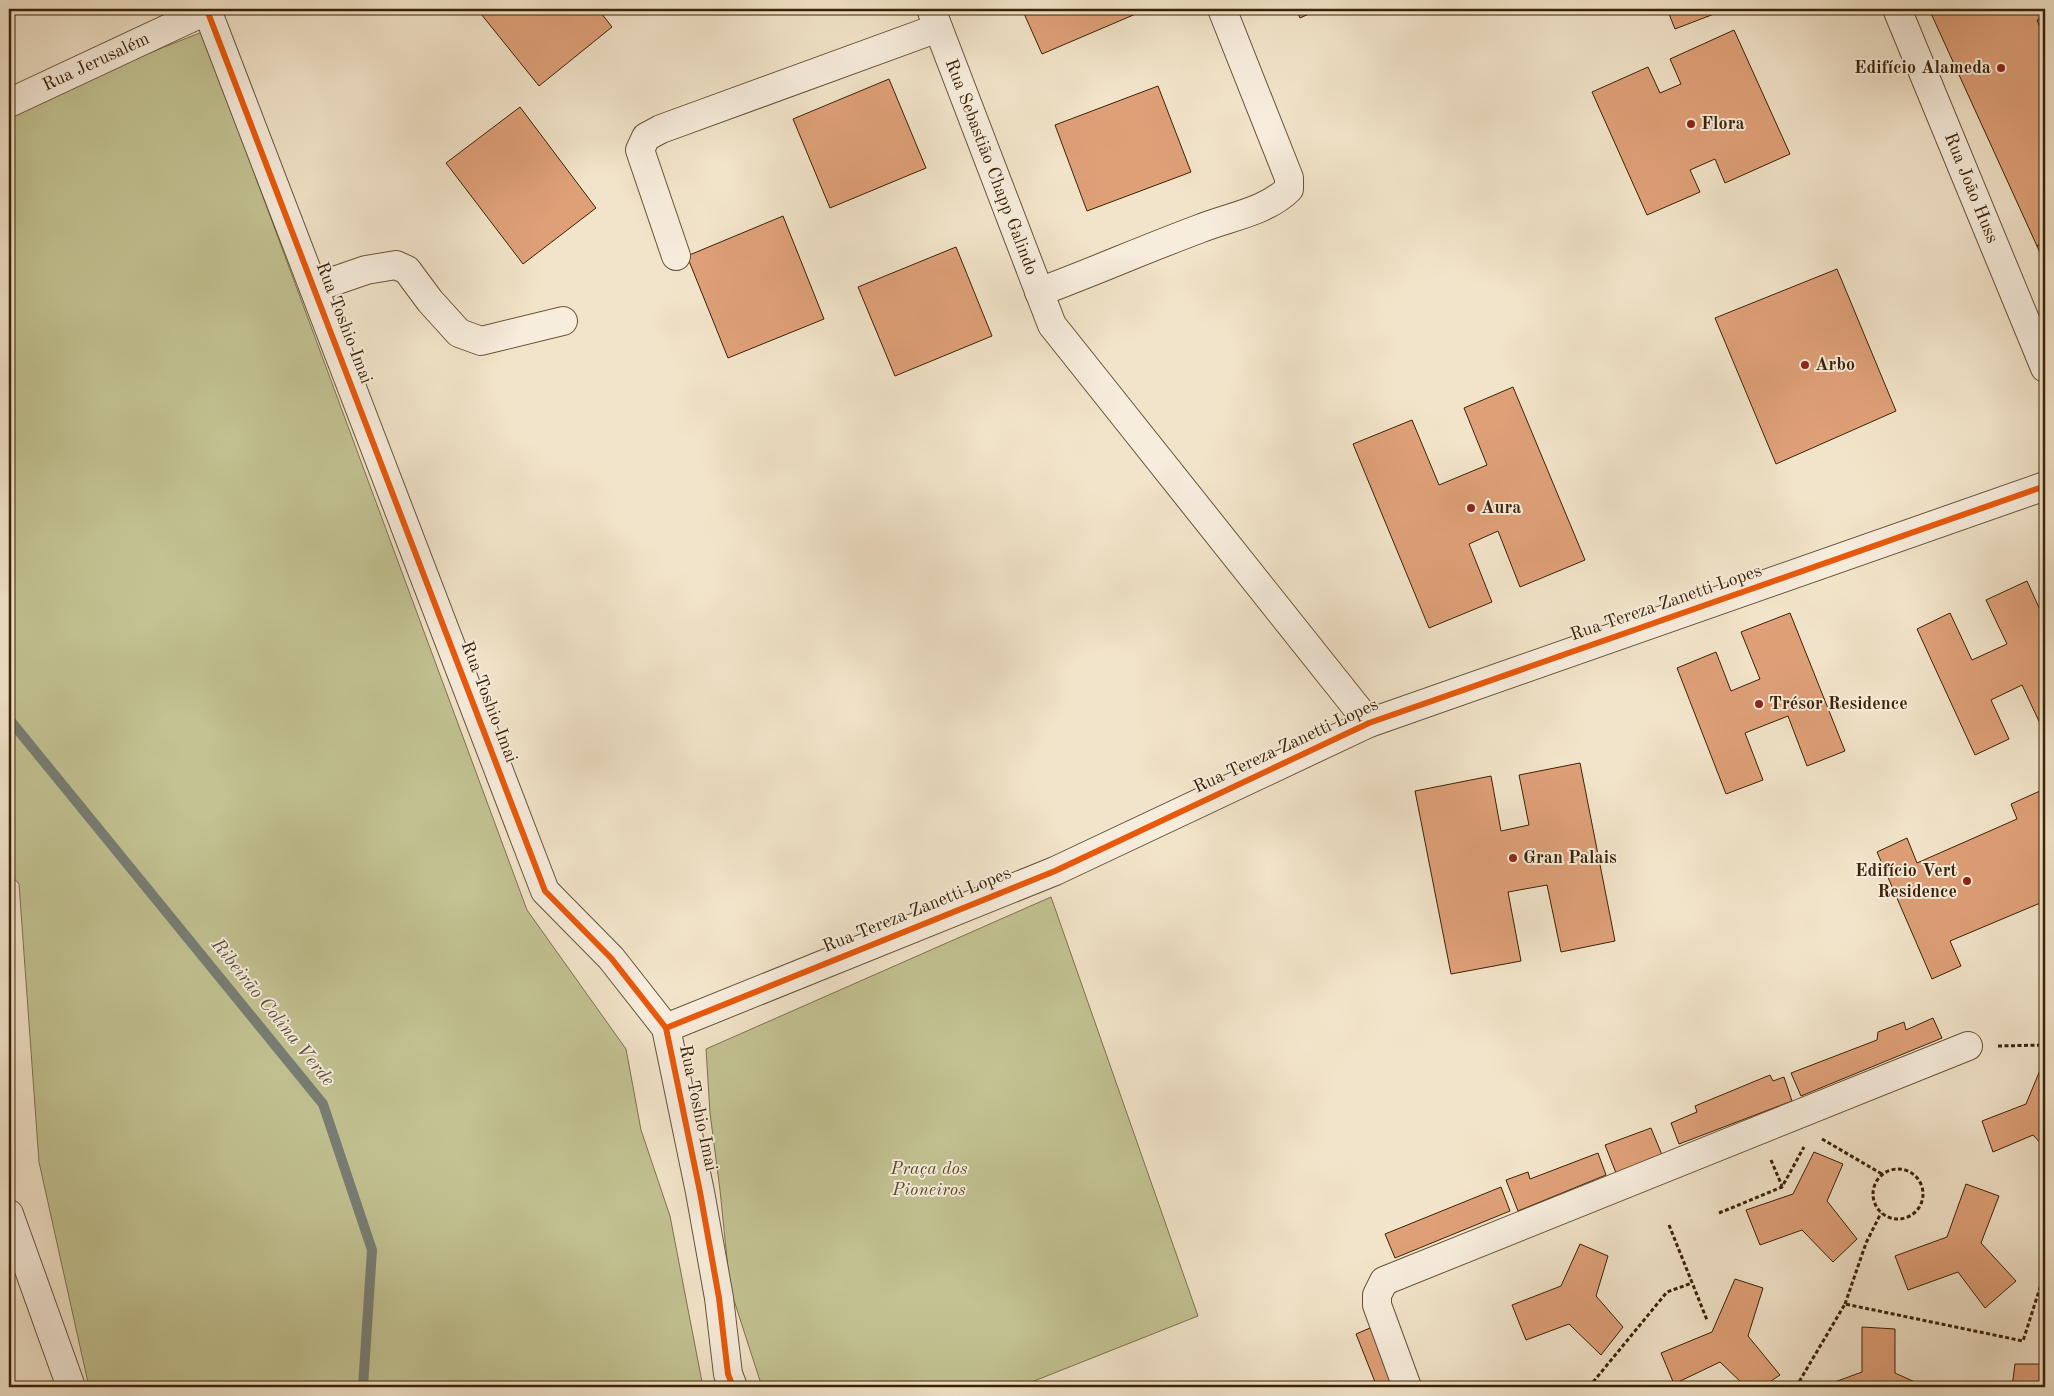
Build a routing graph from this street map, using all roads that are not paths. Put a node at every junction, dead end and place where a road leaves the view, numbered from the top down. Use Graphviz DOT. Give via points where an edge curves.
graph roads {
  1 [pos="1222,9"];
  2 [pos="1897,9"];
  3 [pos="195,12"];
  4 [pos="935,19"];
  5 [pos="9,103"];
  6 [pos="676,256"];
  7 [pos="314,288"];
  8 [pos="1039,292"];
  9 [pos="564,321"];
  10 [pos="2045,368"];
  11 [pos="2045,486"];
  12 [pos="1369,723"];
  13 [pos="666,1028"];
  14 [pos="1968,1046"];
  15 [pos="9,1214"];
  16 [pos="71,1387"];
  17 [pos="733,1387"];
  18 [pos="1407,1387"];
  1 -- 8 [label="street" via="1289,178 1289,189 1265,205"];
  2 -- 10 [label="street, Rua João Huss"];
  3 -- 5 [label="street, Rua Jerusalém"];
  3 -- 7 [label="street, Rua Toshio Imai"];
  4 -- 6 [label="street" via="646,137 640,150"];
  4 -- 8 [label="street, Rua Sebastião Chapp Galindo"];
  7 -- 9 [label="street" via="366,270 396,265 406,270 458,333 481,341"];
  7 -- 13 [label="street, Rua Toshio Imai" via="545,891 611,958"];
  8 -- 12 [label="street, Rua Sebastião Chapp Galindo" via="1052,325"];
  11 -- 12 [label="street, Rua Tereza Zanetti Lopes"];
  12 -- 13 [label="street, Rua Tereza Zanetti Lopes" via="1054,871"];
  13 -- 17 [label="street, Rua Toshio Imai" via="700,1192 719,1298 728,1374"];
  14 -- 18 [label="street" via="1807,1123 1384,1280 1377,1305"];
  15 -- 16 [label="street"];
}
